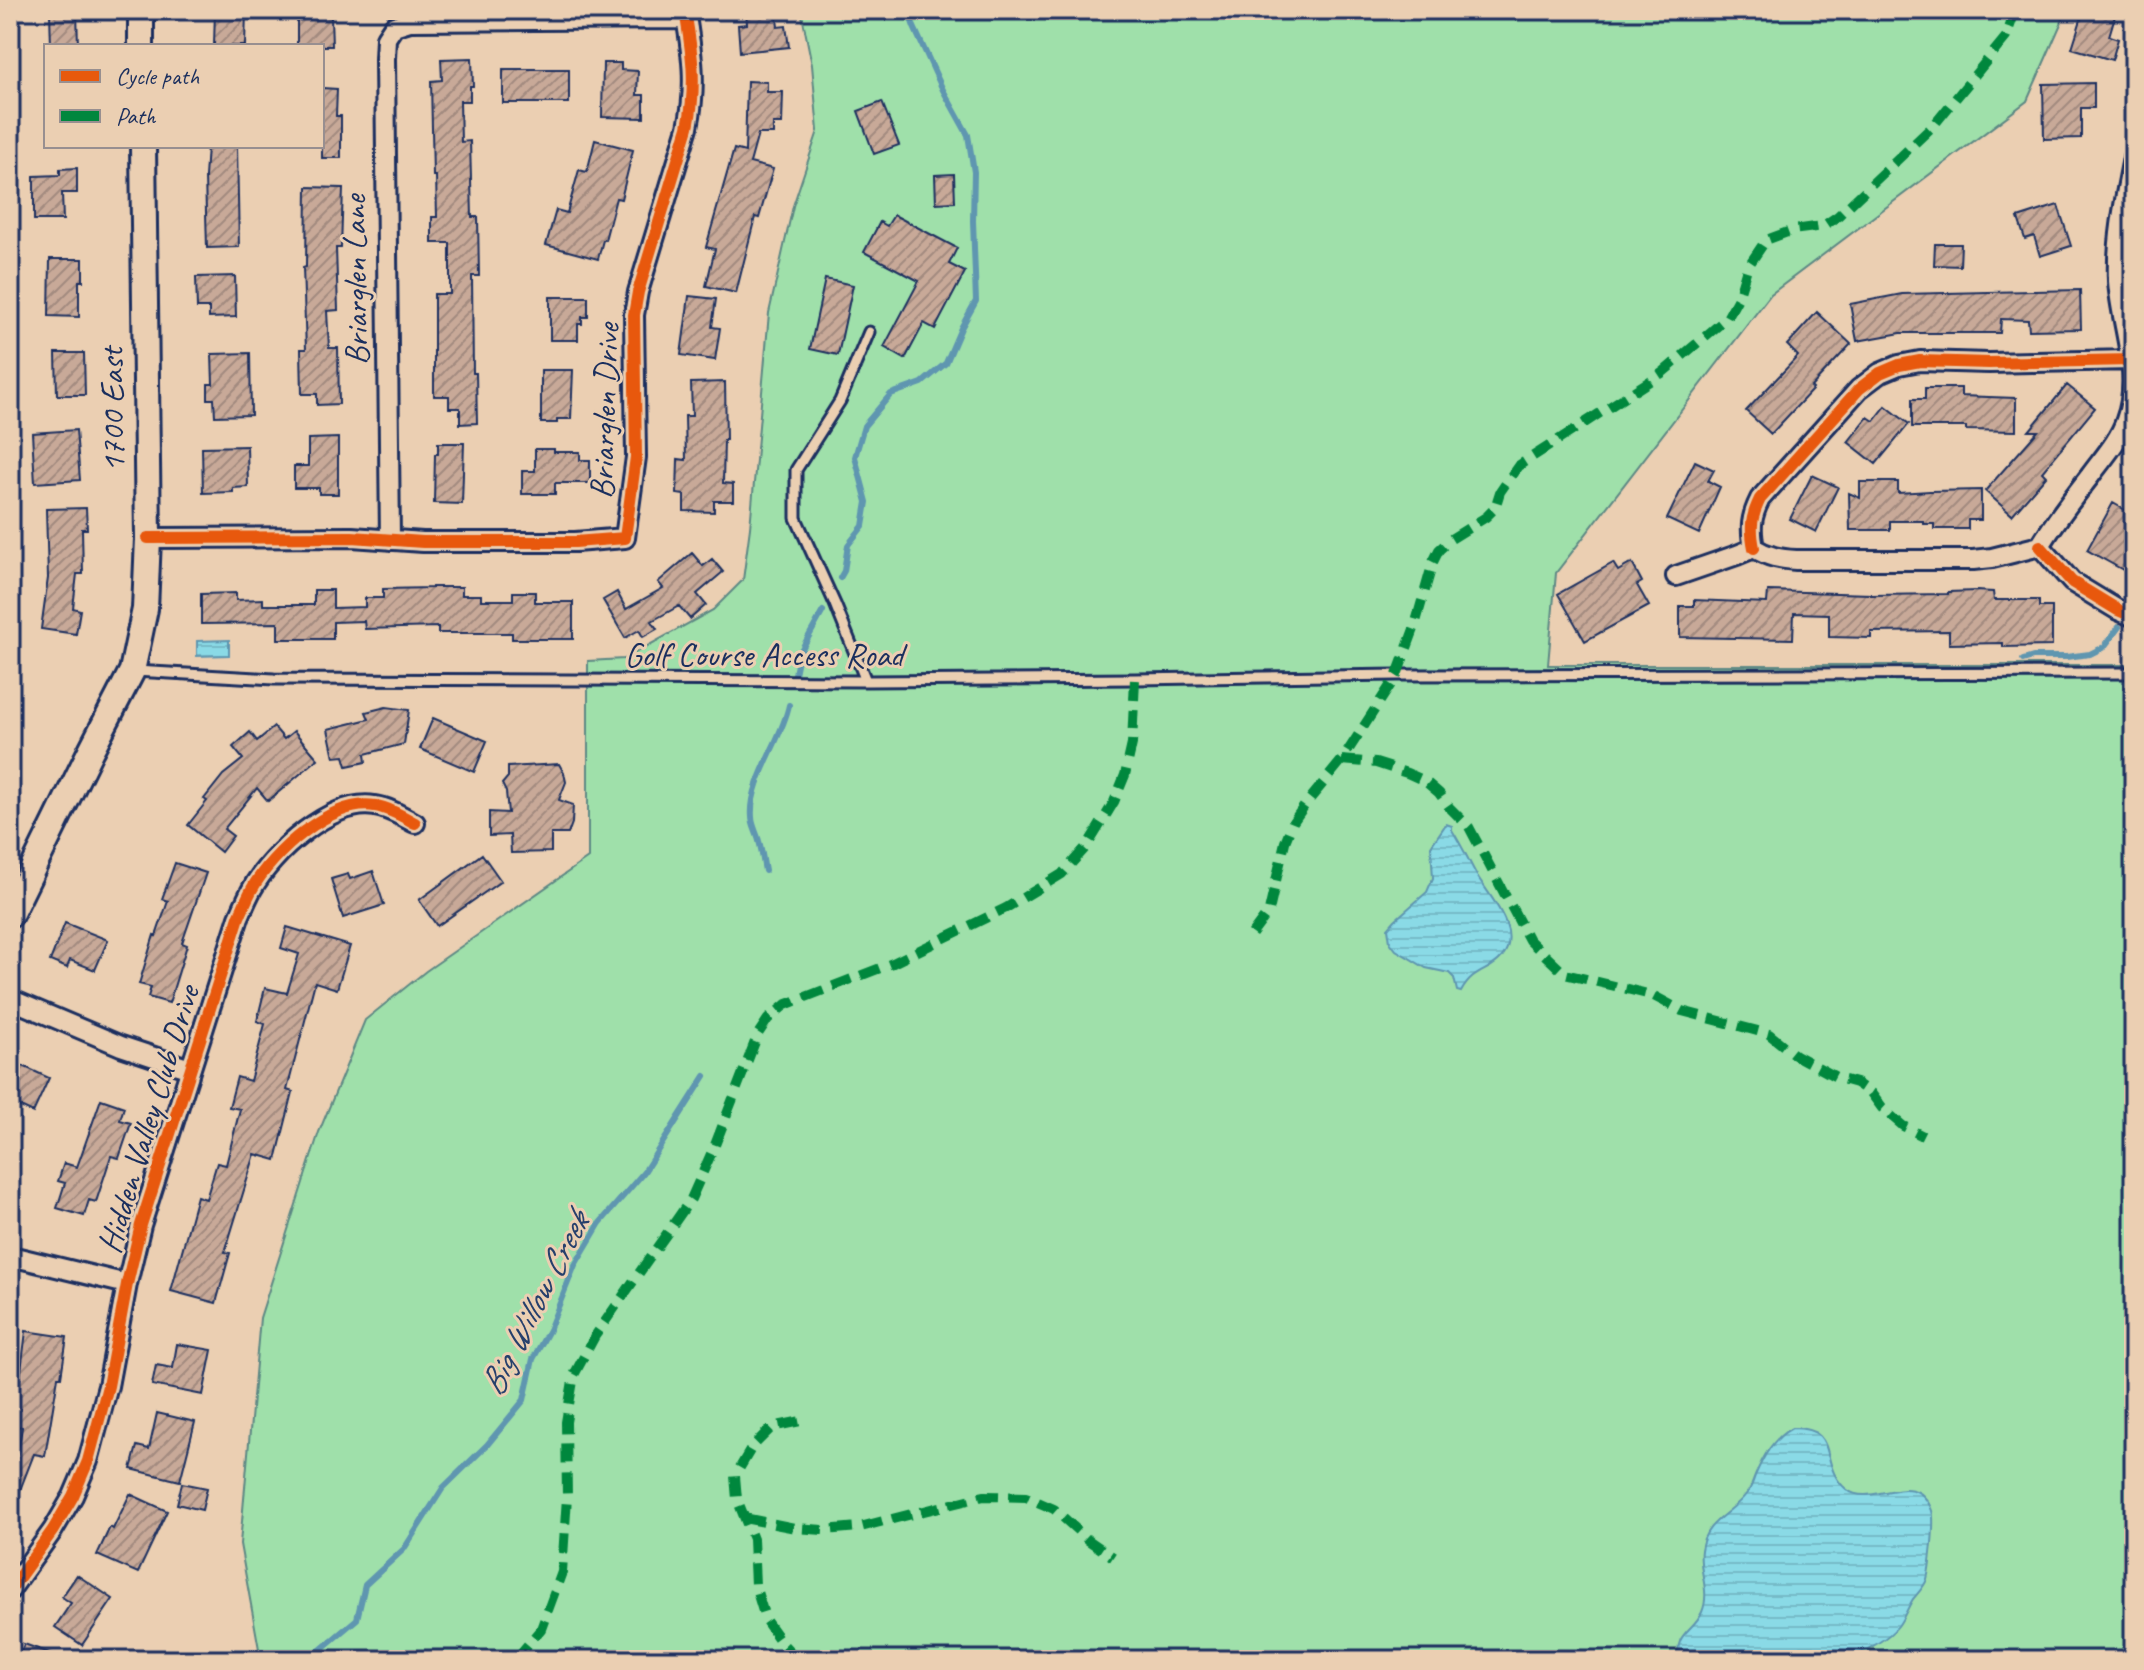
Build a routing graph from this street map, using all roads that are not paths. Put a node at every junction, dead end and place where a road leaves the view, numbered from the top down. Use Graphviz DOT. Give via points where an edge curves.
graph roads {
  1 [pos="141,10"];
  2 [pos="686,14"];
  3 [pos="141,44"];
  4 [pos="143,148"];
  5 [pos="2134,153"];
  6 [pos="869,332"];
  7 [pos="2132,360"];
  8 [pos="148,538"];
  9 [pos="390,540"];
  10 [pos="2040,546"];
  11 [pos="1754,548"];
  12 [pos="1676,576"];
  13 [pos="2134,617"];
  14 [pos="132,671"];
  15 [pos="2134,673"];
  16 [pos="866,681"];
  17 [pos="415,823"];
  18 [pos="10,915"];
  19 [pos="10,999"];
  20 [pos="190,1069"];
  21 [pos="19,1258"];
  22 [pos="127,1284"];
  23 [pos="11,1589"];
  1 -- 3 [label="main road"];
  2 -- 9 [label="street, Briarglen Drive" via="694,101 634,315 636,457 625,538"];
  2 -- 9 [label="street, Briarglen Lane" via="434,19 394,26 386,38"];
  4 -- 8 [label="main road, 1700 East"];
  5 -- 7 [label="street" via="2117,258 2120,307"];
  6 -- 16 [label="lane" via="840,401 796,470 796,518"];
  7 -- 10 [label="street" via="2132,396 2122,430"];
  7 -- 11 [label="street" via="1920,361 1880,373 1859,389 1760,499 1750,529"];
  8 -- 9 [label="street, Briarglen Drive"];
  8 -- 14 [label="main road, 1700 East" via="145,609"];
  10 -- 11 [label="street" via="1973,560 1796,560"];
  10 -- 13 [label="street" via="2072,582"];
  11 -- 12 [label="street"];
  14 -- 16 [label="lane, Golf Course Access Road" via="274,679"];
  14 -- 18 [label="main road, 1700 East"];
  15 -- 16 [label="lane, Golf Course Access Road"];
  17 -- 20 [label="street, Hidden Valley Club Drive" via="374,805 348,807 291,840 252,888 239,917"];
  19 -- 20 [label="street"];
  20 -- 22 [label="street, Hidden Valley Club Drive"];
  21 -- 22 [label="street"];
  22 -- 23 [label="street, Hidden Valley Club Drive" via="88,1461 53,1530"];
}
